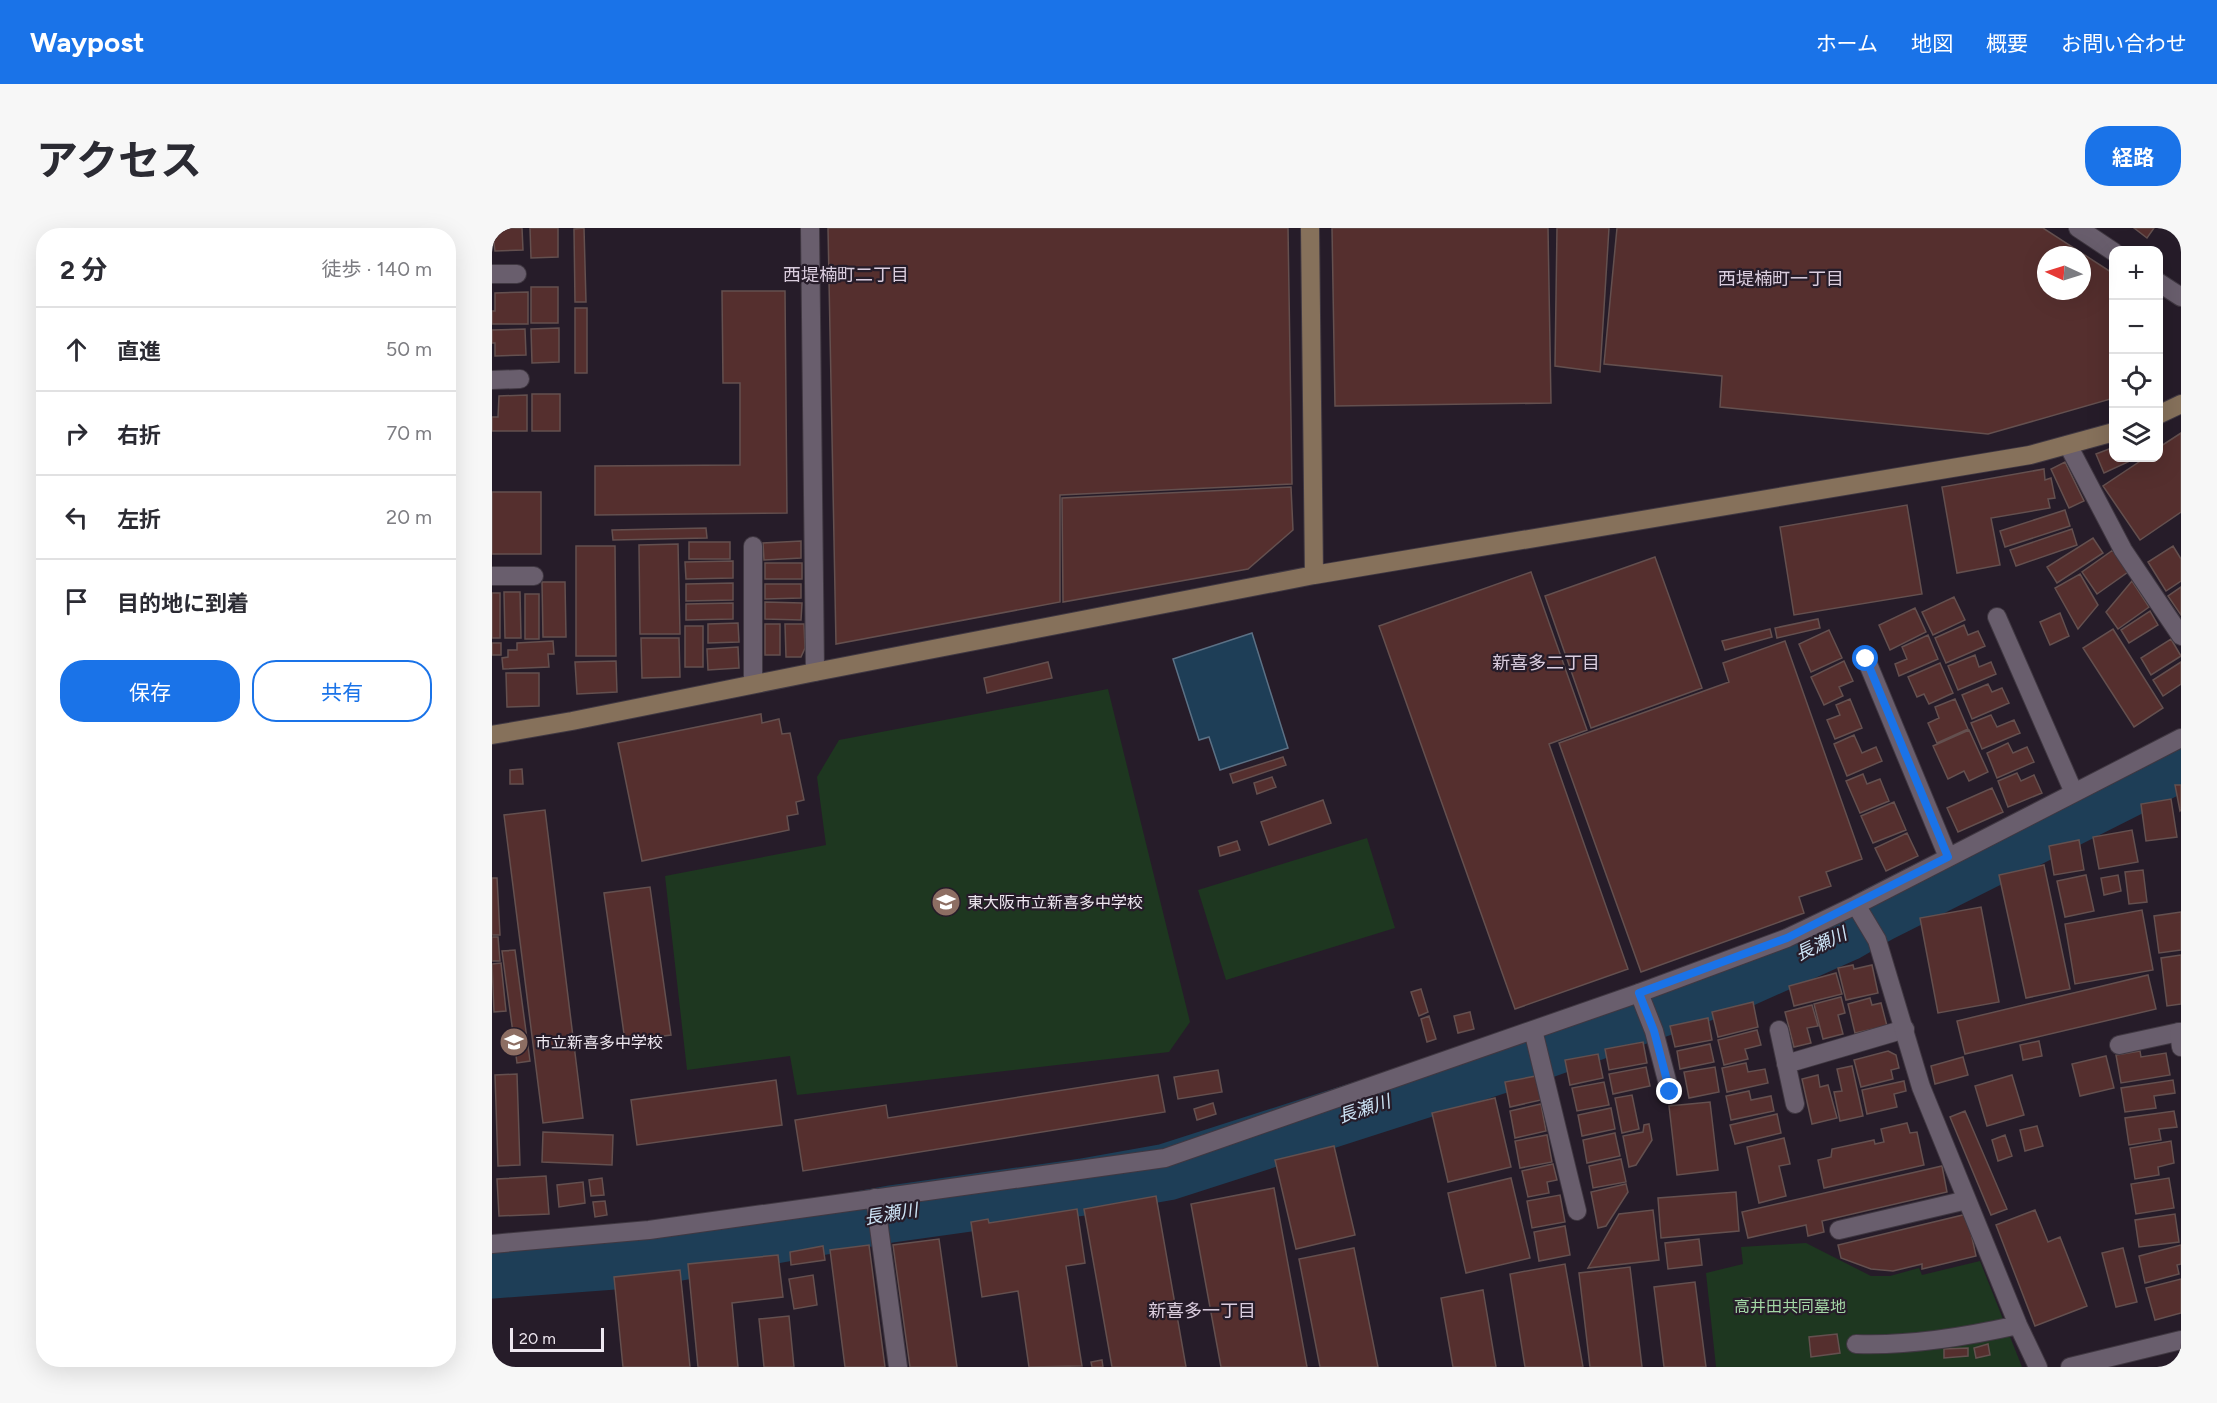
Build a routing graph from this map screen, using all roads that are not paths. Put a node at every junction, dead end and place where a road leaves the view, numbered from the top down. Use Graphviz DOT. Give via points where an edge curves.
graph roads {
  1 [pos="810,228"];
  2 [pos="1310,228"];
  3 [pos="2078,228"];
  4 [pos="2109,249"];
  5 [pos="492,274"];
  6 [pos="518,274"];
  7 [pos="2163,285"];
  8 [pos="2181,297"];
  9 [pos="520,379"];
  10 [pos="492,380"];
  11 [pos="2181,404"];
  12 [pos="2163,413"];
  13 [pos="2109,433"];
  14 [pos="2068,445"];
  15 [pos="753,546"];
  16 [pos="1314,575"];
  17 [pos="492,576"];
  18 [pos="534,576"];
  19 [pos="1997,617"];
  20 [pos="2181,636"];
  21 [pos="1866,659"];
  22 [pos="815,672"];
  23 [pos="753,684"];
  24 [pos="492,735"];
  25 [pos="2181,738"];
  26 [pos="2074,793"];
  27 [pos="1948,857"];
  28 [pos="1860,910"];
  29 [pos="1642,1000"];
  30 [pos="1905,1029"];
  31 [pos="1779,1030"];
  32 [pos="2180,1037"];
  33 [pos="1535,1038"];
  34 [pos="2119,1045"];
  35 [pos="1786,1064"];
  36 [pos="1670,1092"];
  37 [pos="1795,1104"];
  38 [pos="875,1198"];
  39 [pos="1968,1200"];
  40 [pos="1577,1211"];
  41 [pos="1839,1230"];
  42 [pos="492,1244"];
  43 [pos="2018,1325"];
  44 [pos="2181,1340"];
  45 [pos="1856,1344"];
  46 [pos="898,1367"];
  47 [pos="2038,1367"];
  48 [pos="2070,1367"];
  1 -- 22 [label="street"];
  2 -- 16 [label="street"];
  3 -- 4 [label="street"];
  5 -- 6 [label="street"];
  7 -- 8 [label="street"];
  9 -- 10 [label="street"];
  11 -- 12 [label="street"];
  13 -- 14 [label="street"];
  14 -- 16 [label="street" via="2030,455"];
  14 -- 20 [label="street" via="2123,549"];
  15 -- 23 [label="street"];
  16 -- 22 [label="street"];
  17 -- 18 [label="street"];
  19 -- 26 [label="street"];
  21 -- 27 [label="street"];
  22 -- 23 [label="street"];
  23 -- 24 [label="street"];
  25 -- 26 [label="street"];
  26 -- 27 [label="street"];
  27 -- 28 [label="street"];
  28 -- 29 [label="street"];
  28 -- 30 [label="street" via="1877,940"];
  29 -- 33 [label="street"];
  29 -- 36 [label="street"];
  30 -- 35 [label="street"];
  30 -- 39 [label="street" via="1922,1087"];
  31 -- 35 [label="street"];
  32 -- 34 [label="street"];
  33 -- 38 [label="street" via="1165,1158"];
  33 -- 40 [label="street"];
  35 -- 37 [label="street"];
  38 -- 42 [label="street" via="649,1230"];
  38 -- 46 [label="street"];
  39 -- 41 [label="street"];
  39 -- 43 [label="street"];
  43 -- 45 [label="street" via="1976,1335"];
  43 -- 47 [label="street"];
  44 -- 48 [label="street"];
}
